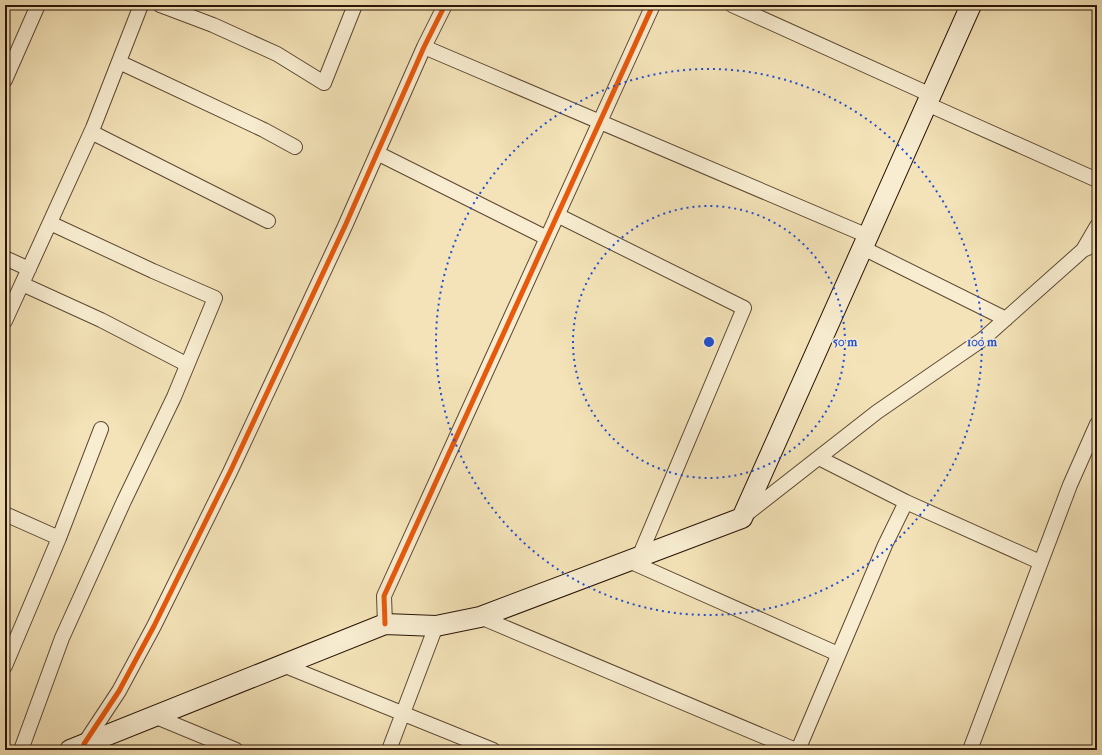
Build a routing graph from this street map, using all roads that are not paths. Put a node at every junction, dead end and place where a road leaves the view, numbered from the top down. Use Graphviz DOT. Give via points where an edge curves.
graph roads {
  1 [pos="38,5"];
  2 [pos="141,5"];
  3 [pos="160,5"];
  4 [pos="355,5"];
  5 [pos="445,5"];
  6 [pos="652,5"];
  7 [pos="732,5"];
  8 [pos="972,5"];
  9 [pos="424,47"];
  10 [pos="119,62"];
  11 [pos="5,80"];
  12 [pos="929,99"];
  13 [pos="600,122"];
  14 [pos="91,132"];
  15 [pos="295,147"];
  16 [pos="377,153"];
  17 [pos="1097,180"];
  18 [pos="557,215"];
  19 [pos="268,220"];
  20 [pos="50,223"];
  21 [pos="1097,226"];
  22 [pos="547,238"];
  23 [pos="866,242"];
  24 [pos="1097,244"];
  25 [pos="1083,250"];
  26 [pos="5,258"];
  27 [pos="29,269"];
  28 [pos="22,284"];
  29 [pos="1006,319"];
  30 [pos="5,321"];
  31 [pos="186,364"];
  32 [pos="1097,424"];
  33 [pos="101,429"];
  34 [pos="819,458"];
  35 [pos="906,502"];
  36 [pos="5,514"];
  37 [pos="742,518"];
  38 [pos="59,538"];
  39 [pos="634,559"];
  40 [pos="1040,562"];
  41 [pos="480,617"];
  42 [pos="385,624"];
  43 [pos="436,626"];
  44 [pos="838,654"];
  45 [pos="283,664"];
  46 [pos="5,666"];
  47 [pos="404,713"];
  48 [pos="154,716"];
  49 [pos="77,747"];
  50 [pos="21,750"];
  51 [pos="236,750"];
  52 [pos="389,750"];
  53 [pos="493,750"];
  54 [pos="797,750"];
  55 [pos="970,750"];
  1 -- 11 [label="street"];
  2 -- 10 [label="street"];
  3 -- 4 [label="street" via="213,25 277,54 324,83"];
  5 -- 9 [label="street"];
  6 -- 13 [label="street"];
  7 -- 12 [label="street"];
  8 -- 12 [label="main road"];
  9 -- 13 [label="street"];
  9 -- 16 [label="street"];
  10 -- 14 [label="street"];
  10 -- 15 [label="street"];
  12 -- 17 [label="street"];
  12 -- 23 [label="main road"];
  13 -- 18 [label="street"];
  13 -- 23 [label="street"];
  14 -- 19 [label="street"];
  14 -- 20 [label="street"];
  16 -- 22 [label="street"];
  16 -- 49 [label="street" via="230,472 158,619 119,691"];
  18 -- 22 [label="street"];
  18 -- 39 [label="street" via="744,308"];
  20 -- 27 [label="street"];
  20 -- 31 [label="street" via="215,298"];
  21 -- 25 [label="street"];
  22 -- 42 [label="street" via="384,596"];
  23 -- 29 [label="street"];
  23 -- 37 [label="main road"];
  24 -- 25 [label="street"];
  25 -- 29 [label="street"];
  26 -- 27 [label="street"];
  27 -- 28 [label="street"];
  28 -- 30 [label="street"];
  28 -- 31 [label="street" via="101,320"];
  29 -- 34 [label="street" via="983,339 877,412"];
  31 -- 50 [label="street" via="174,397 62,638"];
  32 -- 40 [label="street"];
  33 -- 38 [label="street"];
  34 -- 35 [label="street"];
  34 -- 37 [label="street"];
  35 -- 40 [label="street"];
  35 -- 44 [label="street"];
  36 -- 38 [label="street"];
  37 -- 39 [label="main road"];
  38 -- 46 [label="street"];
  39 -- 41 [label="main road"];
  39 -- 44 [label="street"];
  40 -- 55 [label="street"];
  41 -- 43 [label="main road"];
  41 -- 54 [label="street"];
  42 -- 43 [label="main road"];
  42 -- 45 [label="main road"];
  43 -- 47 [label="street"];
  44 -- 54 [label="street"];
  45 -- 47 [label="street"];
  45 -- 48 [label="main road"];
  47 -- 52 [label="street"];
  47 -- 53 [label="street"];
  48 -- 49 [label="main road"];
  48 -- 51 [label="street"];
}
